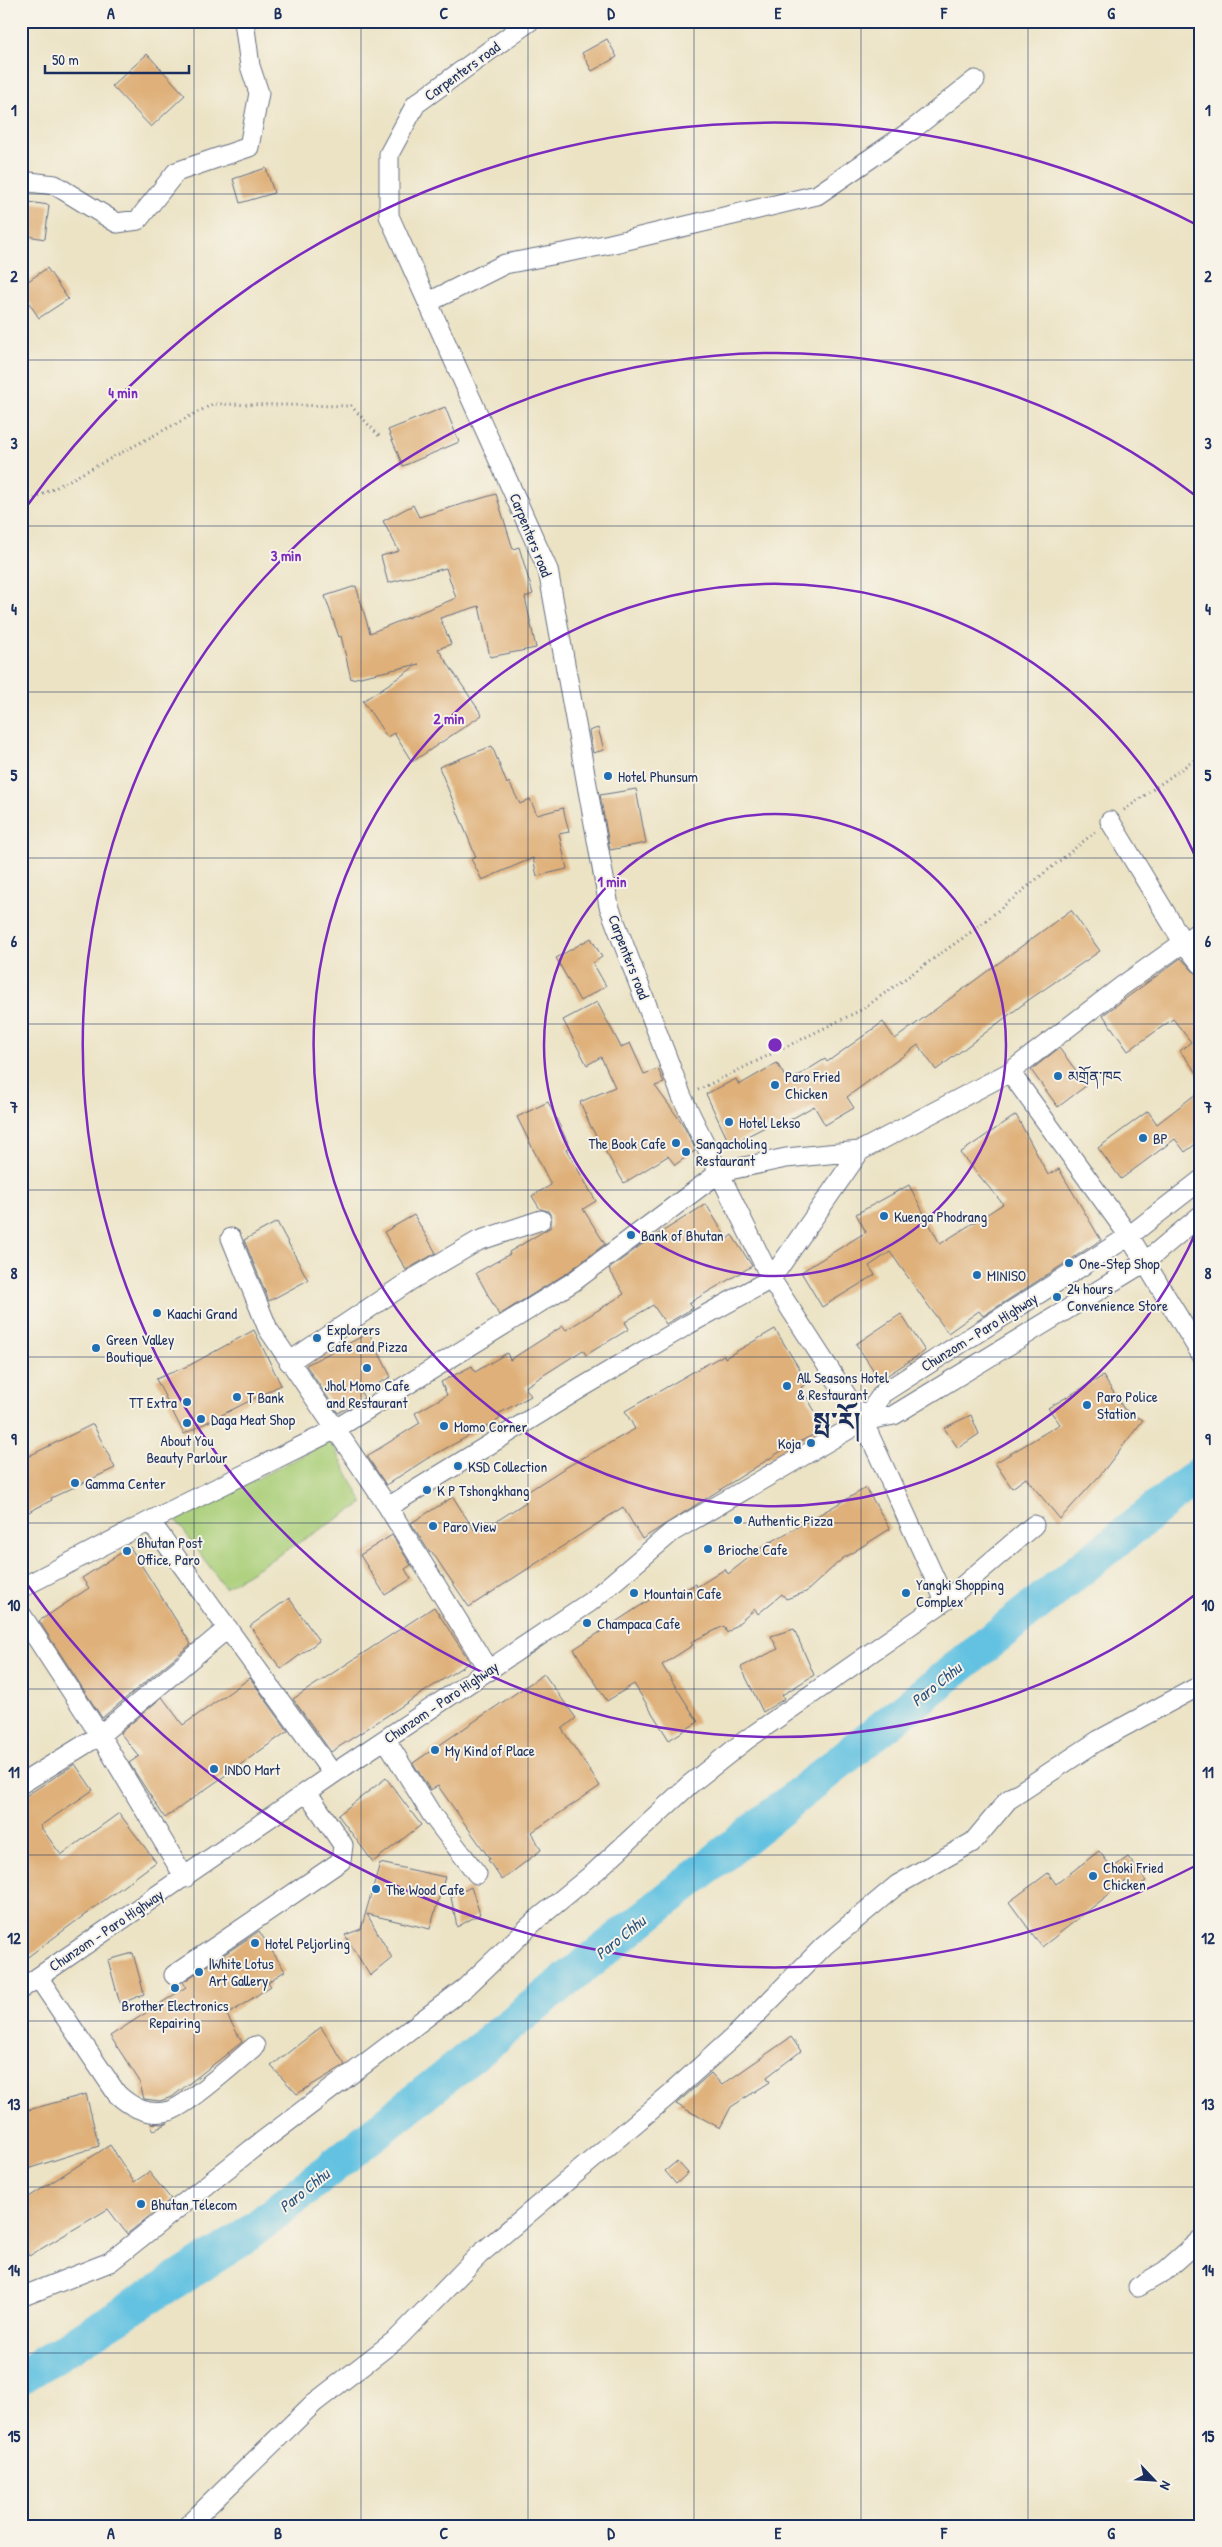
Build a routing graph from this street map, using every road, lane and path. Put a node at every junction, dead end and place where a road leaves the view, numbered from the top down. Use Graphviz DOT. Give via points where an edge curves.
graph roads {
  1 [pos="244,21"];
  2 [pos="530,21"];
  3 [pos="975,80"];
  4 [pos="21,181"];
  5 [pos="429,302"];
  6 [pos="380,438"];
  7 [pos="21,506"];
  8 [pos="1201,755"];
  9 [pos="1110,821"];
  10 [pos="1201,930"];
  11 [pos="1183,942"];
  12 [pos="1201,964"];
  13 [pos="1010,1072"];
  14 [pos="682,1097"];
  15 [pos="860,1150"];
  16 [pos="720,1172"];
  17 [pos="1201,1180"];
  18 [pos="1201,1215"];
  19 [pos="541,1220"];
  20 [pos="1129,1236"];
  21 [pos="231,1238"];
  22 [pos="1145,1262"];
  23 [pos="771,1280"];
  24 [pos="1201,1354"];
  25 [pos="289,1362"];
  26 [pos="863,1421"];
  27 [pos="334,1430"];
  28 [pos="388,1507"];
  29 [pos="150,1521"];
  30 [pos="1034,1525"];
  31 [pos="21,1588"];
  32 [pos="945,1601"];
  33 [pos="21,1614"];
  34 [pos="228,1628"];
  35 [pos="489,1671"];
  36 [pos="1201,1685"];
  37 [pos="100,1735"];
  38 [pos="386,1740"];
  39 [pos="333,1774"];
  40 [pos="21,1784"];
  41 [pos="306,1792"];
  42 [pos="477,1874"];
  43 [pos="185,1878"];
  44 [pos="174,1975"];
  45 [pos="38,1976"];
  46 [pos="21,1990"];
  47 [pos="254,2046"];
  48 [pos="1201,2239"];
  49 [pos="1138,2287"];
  50 [pos="21,2297"];
  51 [pos="187,2526"];
  1 -- 4 [label="street" via="250,66 260,93 249,147 176,172 138,220 117,223 55,186"];
  2 -- 5 [label="street, Carpenters road" via="416,104 389,154 389,216"];
  3 -- 5 [label="street" via="912,130 817,195 610,244 505,264"];
  5 -- 14 [label="street, Carpenters road" via="548,570 609,906"];
  6 -- 7 [label="path" via="351,406 213,404"];
  8 -- 9 [label="path"];
  9 -- 11 [label="street"];
  9 -- 14 [label="path" via="974,930 861,1010"];
  10 -- 11 [label="street"];
  11 -- 12 [label="street"];
  11 -- 13 [label="street"];
  13 -- 15 [label="street"];
  13 -- 20 [label="street"];
  14 -- 16 [label="street, Carpenters road"];
  15 -- 16 [label="street" via="786,1158"];
  15 -- 23 [label="street"];
  16 -- 23 [label="street, Carpenters road"];
  16 -- 27 [label="street" via="573,1282"];
  17 -- 20 [label="street, Chunzom - Paro Highway"];
  18 -- 22 [label="street, Chunzom - Paro Highway"];
  19 -- 25 [label="street" via="478,1241 411,1280"];
  20 -- 22 [label="street"];
  20 -- 26 [label="street, Chunzom - Paro Highway" via="883,1392"];
  21 -- 25 [label="street" via="268,1329"];
  22 -- 24 [label="street"];
  22 -- 26 [label="street, Chunzom - Paro Highway" via="894,1415"];
  23 -- 26 [label="street, Carpenters road"];
  23 -- 28 [label="street" via="598,1378"];
  25 -- 27 [label="street"];
  26 -- 32 [label="street, Carpenters road"];
  26 -- 35 [label="street, Chunzom - Paro Highway" via="672,1532 590,1602"];
  27 -- 28 [label="street"];
  27 -- 29 [label="street"];
  28 -- 35 [label="street"];
  29 -- 31 [label="street"];
  29 -- 34 [label="street"];
  30 -- 32 [label="street"];
  32 -- 50 [label="street" via="746,1740 689,1785 596,1871 535,1921 465,1988 252,2149 110,2262"];
  33 -- 37 [label="street"];
  34 -- 37 [label="street"];
  34 -- 39 [label="street"];
  35 -- 38 [label="street, Chunzom - Paro Highway"];
  36 -- 51 [label="street" via="1099,1740 1008,1800 973,1842 897,1885 824,1946 719,2050 479,2255 398,2338 314,2403"];
  37 -- 40 [label="street"];
  37 -- 43 [label="street"];
  38 -- 39 [label="street, Chunzom - Paro Highway"];
  38 -- 42 [label="street" via="432,1815"];
  39 -- 41 [label="street, Chunzom - Paro Highway"];
  41 -- 43 [label="street, Chunzom - Paro Highway"];
  41 -- 44 [label="street" via="343,1845 341,1861"];
  43 -- 45 [label="street, Chunzom - Paro Highway"];
  45 -- 46 [label="street, Chunzom - Paro Highway"];
  45 -- 47 [label="street" via="117,2094 130,2106 144,2111 171,2111"];
  48 -- 49 [label="street" via="1166,2271"];
}
